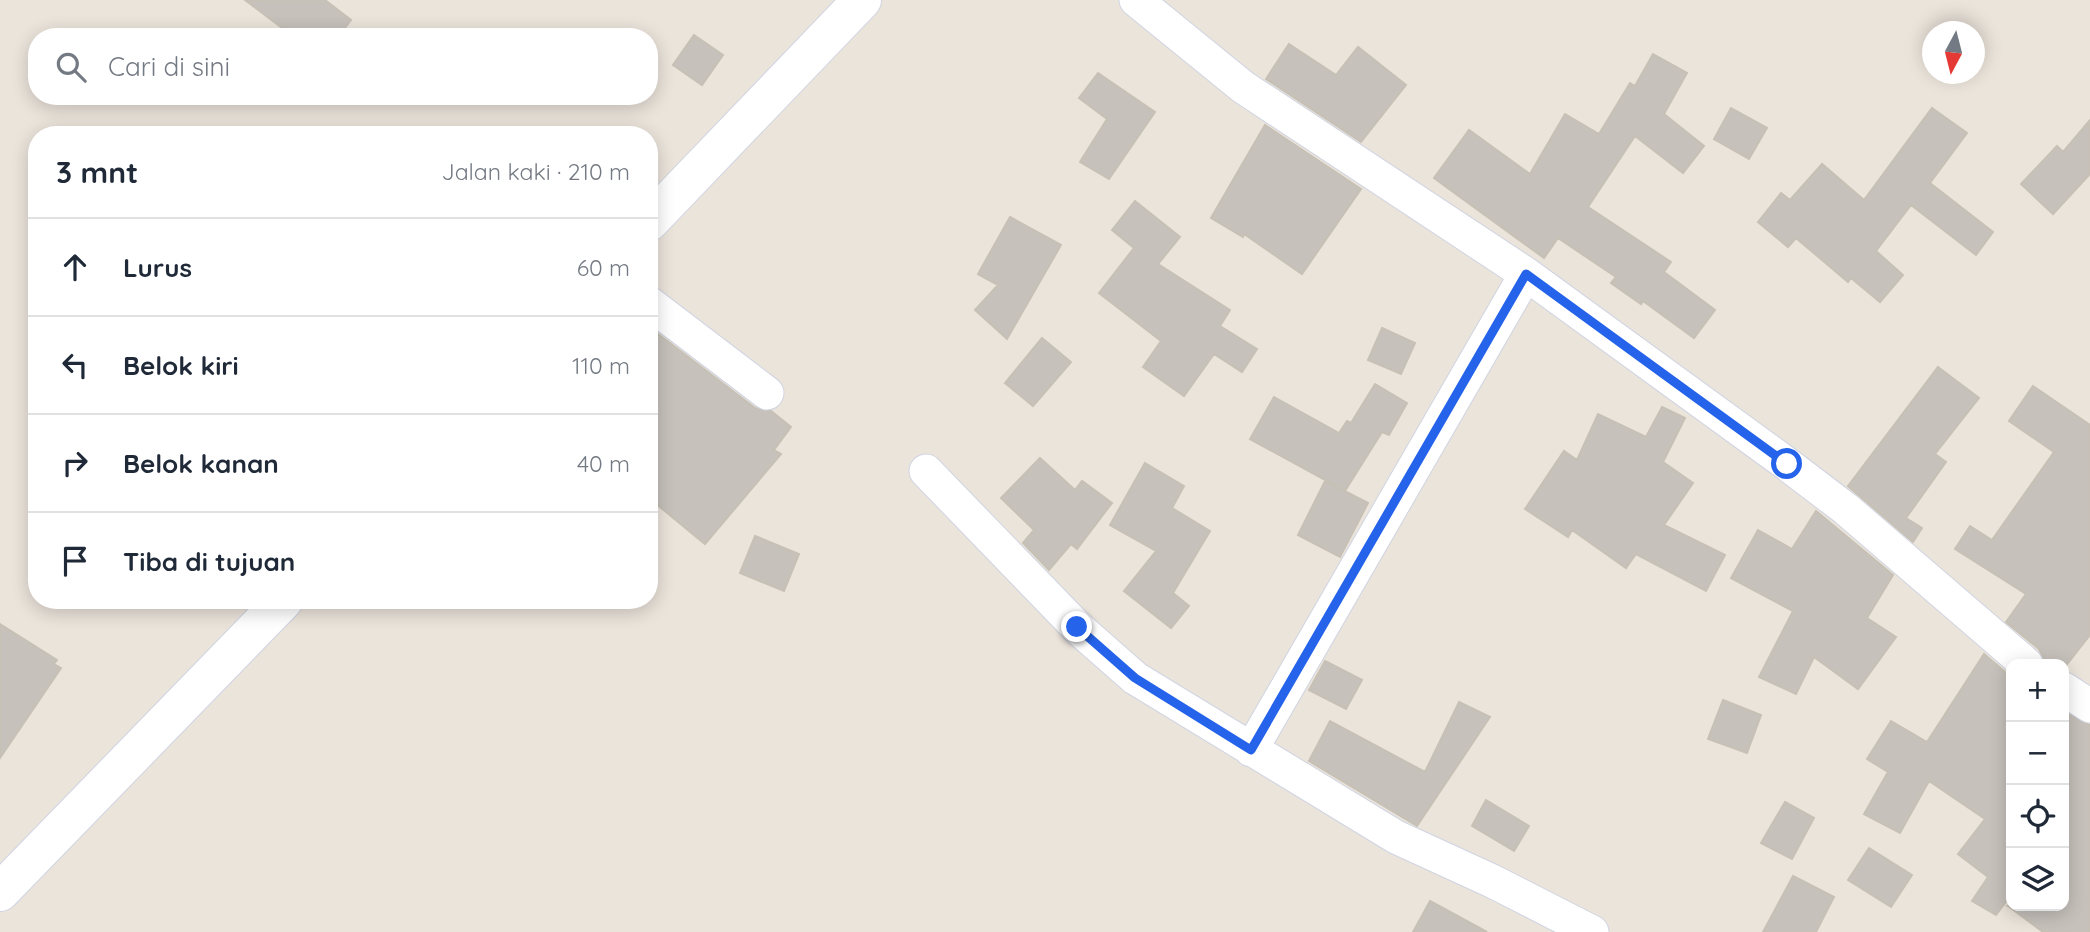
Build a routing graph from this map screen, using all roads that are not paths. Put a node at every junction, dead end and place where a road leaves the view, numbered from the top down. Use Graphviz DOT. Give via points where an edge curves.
graph roads {
  1 [pos="862,0"];
  2 [pos="1136,0"];
  3 [pos="658,213"];
  4 [pos="1526,274"];
  5 [pos="658,310"];
  6 [pos="767,393"];
  7 [pos="926,471"];
  8 [pos="275,609"];
  9 [pos="2020,659"];
  10 [pos="2069,692"];
  11 [pos="2090,706"];
  12 [pos="1251,750"];
  13 [pos="0,892"];
  14 [pos="1592,932"];
  1 -- 3 [label="street"];
  2 -- 4 [label="street" via="1244,88"];
  4 -- 9 [label="street" via="1846,509"];
  4 -- 12 [label="street"];
  5 -- 6 [label="street"];
  7 -- 12 [label="street" via="1107,656"];
  8 -- 13 [label="street"];
  10 -- 11 [label="street"];
  12 -- 14 [label="street" via="1396,837"];
}
